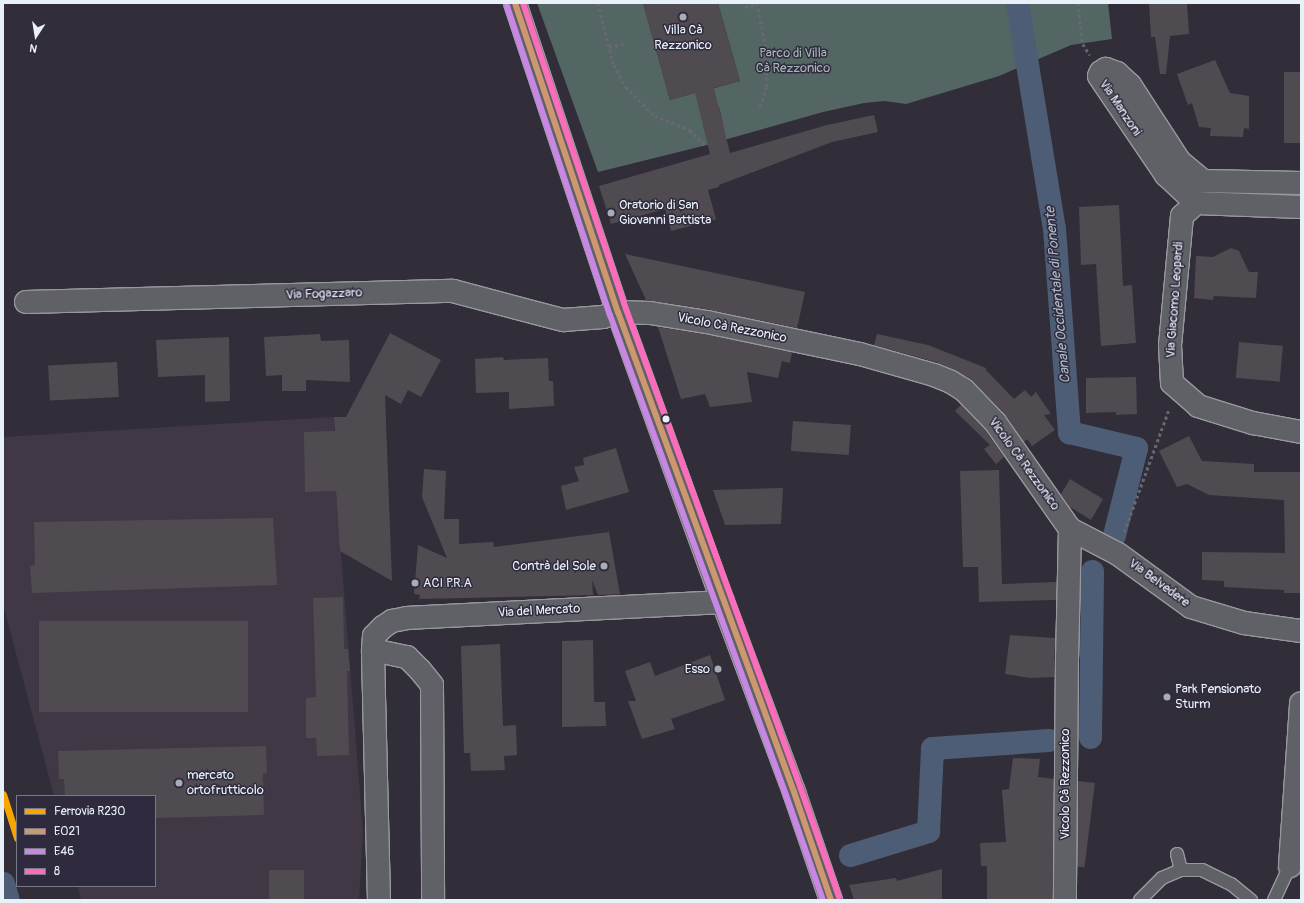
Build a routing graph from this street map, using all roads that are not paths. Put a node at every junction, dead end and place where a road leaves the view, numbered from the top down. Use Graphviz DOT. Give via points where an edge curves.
graph roads {
  1 [pos="515,3"];
  2 [pos="1203,181"];
  3 [pos="1301,183"];
  4 [pos="1196,203"];
  5 [pos="1301,207"];
  6 [pos="26,302"];
  7 [pos="618,312"];
  8 [pos="1301,432"];
  9 [pos="1070,529"];
  10 [pos="723,602"];
  11 [pos="1301,631"];
  12 [pos="373,650"];
  13 [pos="1301,703"];
  14 [pos="1177,854"];
  15 [pos="1290,866"];
  16 [pos="1181,870"];
  17 [pos="379,900"];
  18 [pos="433,900"];
  19 [pos="831,900"];
  20 [pos="1064,900"];
  21 [pos="1140,900"];
  22 [pos="1251,900"];
  23 [pos="1274,900"];
  1 -- 7 [label="street"];
  2 -- 3 [label="street"];
  2 -- 4 [label="street"];
  2 -- 4 [label="street, Via Manzoni" via="1180,162 1130,85 1117,73 1106,69 1101,72 1099,76 1166,175"];
  4 -- 5 [label="street"];
  4 -- 8 [label="street, Via Giacomo Leopardi" via="1182,216 1170,345 1172,383 1198,406 1253,423"];
  6 -- 7 [label="street, Via Fogazzaro" via="453,291 563,320 603,317"];
  7 -- 9 [label="street, Vicolo Cà Rezzonico" via="650,313 715,323 860,354 934,374 952,382 964,390 996,422"];
  7 -- 10 [label="street"];
  9 -- 11 [label="street, Via Belvedere" via="1118,554 1191,607 1244,624"];
  9 -- 20 [label="street, Vicolo Cà Rezzonico"];
  10 -- 12 [label="street, Via del Mercato" via="406,618 392,621 383,627 374,636"];
  10 -- 19 [label="street" via="794,792"];
  12 -- 17 [label="street, Via del Mercato"];
  12 -- 18 [label="street" via="407,657 432,685"];
  13 -- 15 [label="street"];
  14 -- 16 [label="lane"];
  15 -- 23 [label="lane"];
  16 -- 21 [label="lane" via="1162,878"];
  16 -- 22 [label="lane" via="1202,870 1231,884"];
}
